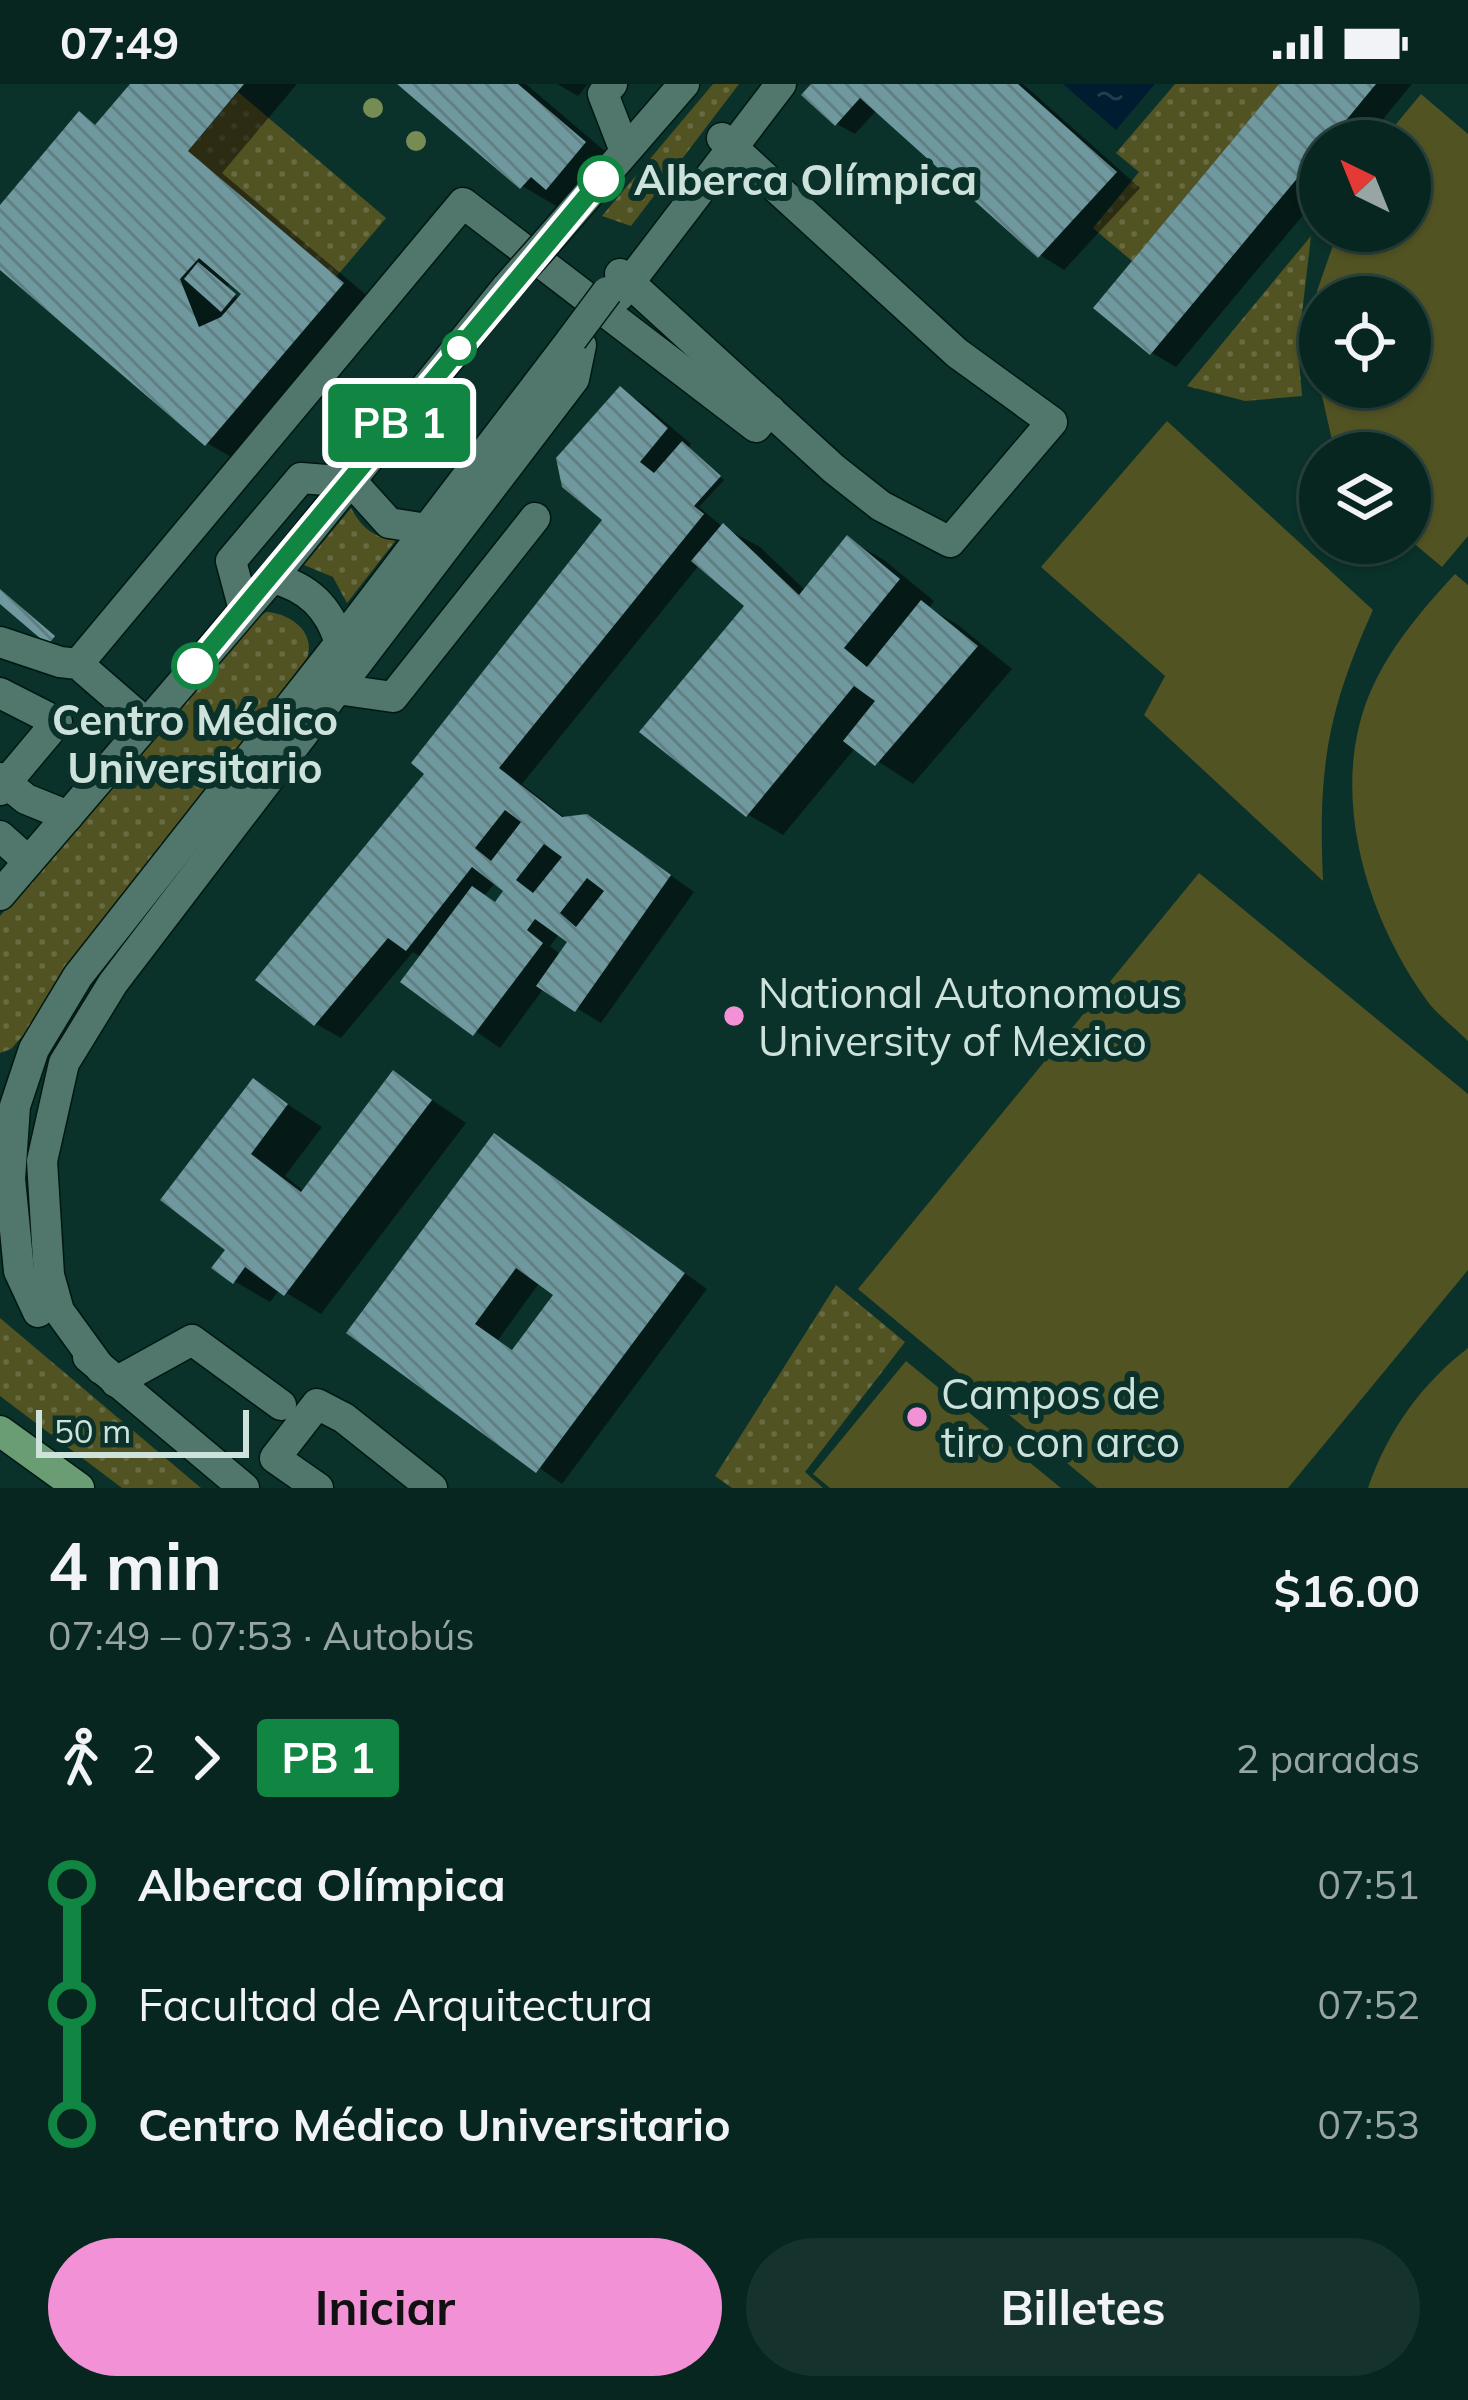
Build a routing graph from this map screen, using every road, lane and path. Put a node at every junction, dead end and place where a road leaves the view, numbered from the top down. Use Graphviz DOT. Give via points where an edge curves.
graph roads {
  1 [pos="612,84"];
  2 [pos="684,84"];
  3 [pos="763,84"];
  4 [pos="781,84"];
  5 [pos="728,142"];
  6 [pos="625,151"];
  7 [pos="618,287"];
  8 [pos="576,342"];
  9 [pos="770,410"];
  10 [pos="352,482"];
  11 [pos="536,518"];
  12 [pos="427,529"];
  13 [pos="272,578"];
  14 [pos="244,610"];
  15 [pos="0,642"];
  16 [pos="340,643"];
  17 [pos="88,673"];
  18 [pos="323,687"];
  19 [pos="0,693"];
  20 [pos="146,723"];
  21 [pos="2,784"];
  22 [pos="68,816"];
  23 [pos="0,836"];
  24 [pos="28,862"];
  25 [pos="0,895"];
  26 [pos="82,1033"];
  27 [pos="34,1049"];
  28 [pos="0,1062"];
  29 [pos="0,1279"];
  30 [pos="38,1312"];
  31 [pos="109,1376"];
  32 [pos="281,1405"];
  33 [pos="0,1430"];
  34 [pos="79,1488"];
  35 [pos="244,1488"];
  36 [pos="318,1488"];
  37 [pos="432,1488"];
  1 -- 6 [label="street" via="603,94"];
  2 -- 6 [label="street"];
  3 -- 5 [label="street"];
  4 -- 5 [label="street"];
  5 -- 7 [label="street"];
  5 -- 9 [label="street" via="957,353 1052,422 950,542 881,506"];
  6 -- 10 [label="street, bridge"];
  7 -- 8 [label="street, bridge"];
  7 -- 9 [label="street"];
  8 -- 12 [label="street"];
  8 -- 18 [label="street" via="574,379"];
  9 -- 17 [label="street" via="756,427 463,202 114,620"];
  10 -- 12 [label="street" via="389,524"];
  10 -- 13 [label="street"];
  10 -- 14 [label="street" via="301,478 231,561"];
  11 -- 18 [label="street" via="393,697"];
  12 -- 16 [label="street"];
  13 -- 14 [label="street"];
  13 -- 16 [label="street" via="297,584 325,608"];
  14 -- 20 [label="street"];
  15 -- 17 [label="street"];
  16 -- 18 [label="street"];
  17 -- 20 [label="street"];
  18 -- 26 [label="street"];
  18 -- 27 [label="street" via="78,976"];
  19 -- 21 [label="street" via="57,722"];
  20 -- 22 [label="street"];
  21 -- 22 [label="street"];
  22 -- 24 [label="street"];
  23 -- 24 [label="street"];
  24 -- 25 [label="street"];
  26 -- 27 [label="street"];
  26 -- 31 [label="street" via="64,1064 42,1161 49,1275 59,1311"];
  27 -- 28 [label="street"];
  27 -- 30 [label="street" via="15,1106 10,1179 19,1270"];
  29 -- 30 [label="street"];
  30 -- 31 [label="street"];
  31 -- 32 [label="street" via="192,1340"];
  31 -- 35 [label="street"];
  33 -- 34 [label="main road"];
  36 -- 37 [label="street" via="275,1457 317,1404"];
}
